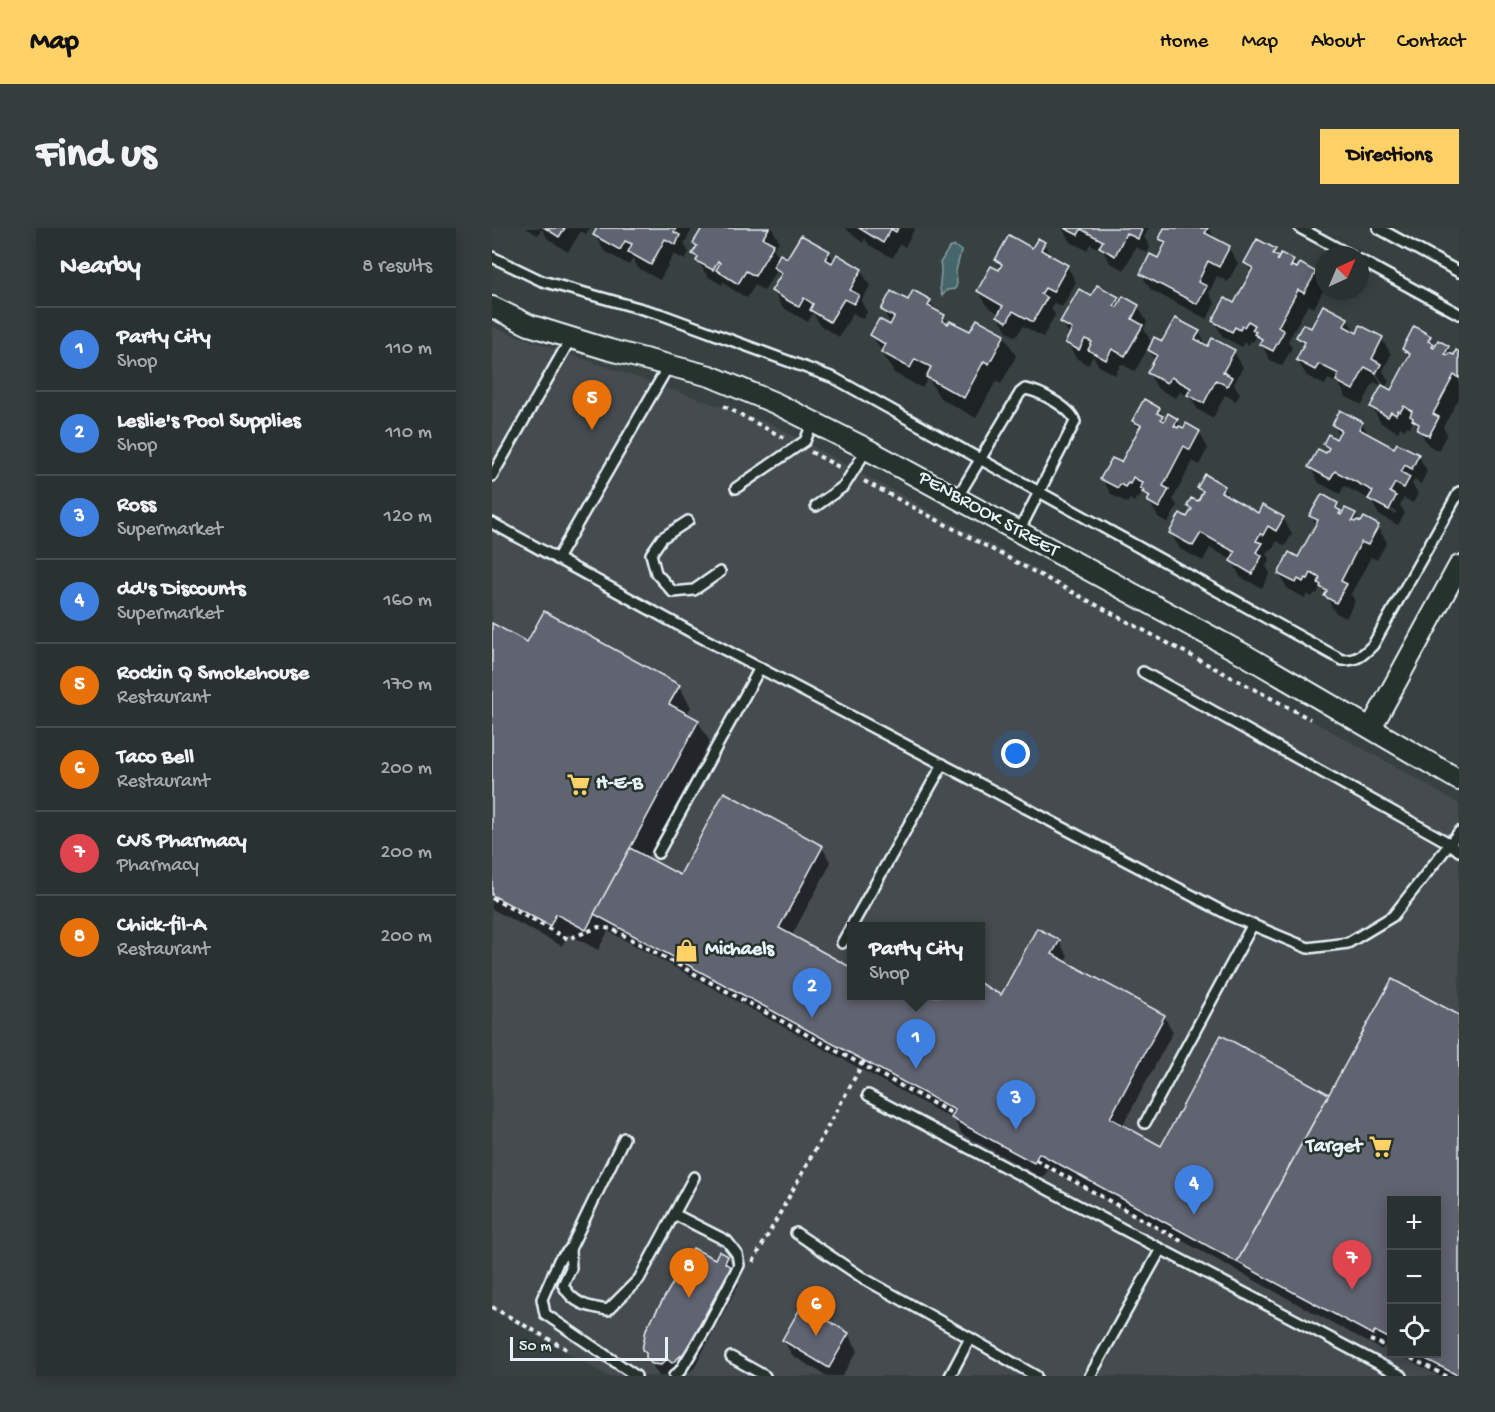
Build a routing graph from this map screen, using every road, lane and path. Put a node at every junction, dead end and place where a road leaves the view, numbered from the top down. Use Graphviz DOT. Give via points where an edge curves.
graph roads {
  1 [pos="1300,228"];
  2 [pos="1378,228"];
  3 [pos="1333,246"];
  4 [pos="492,257"];
  5 [pos="1369,265"];
  6 [pos="1459,272"];
  7 [pos="493,312"];
  8 [pos="1459,314"];
  9 [pos="571,338"];
  10 [pos="669,365"];
  11 [pos="715,401"];
  12 [pos="813,422"];
  13 [pos="799,446"];
  14 [pos="867,449"];
  15 [pos="979,460"];
  16 [pos="852,474"];
  17 [pos="492,476"];
  18 [pos="736,488"];
  19 [pos="1459,492"];
  20 [pos="1038,493"];
  21 [pos="957,498"];
  22 [pos="816,506"];
  23 [pos="688,520"];
  24 [pos="492,524"];
  25 [pos="1019,531"];
  26 [pos="557,559"];
  27 [pos="1459,566"];
  28 [pos="720,572"];
  29 [pos="760,668"];
  30 [pos="1143,672"];
  31 [pos="1314,721"];
  32 [pos="1371,728"];
  33 [pos="943,764"];
  34 [pos="1459,780"];
  35 [pos="1459,832"];
  36 [pos="1449,843"];
  37 [pos="1459,851"];
  38 [pos="658,853"];
  39 [pos="492,898"];
  40 [pos="854,922"];
  41 [pos="1252,924"];
  42 [pos="847,934"];
  43 [pos="842,943"];
  44 [pos="863,1063"];
  45 [pos="868,1095"];
  46 [pos="953,1114"];
  47 [pos="1145,1123"];
  48 [pos="624,1138"];
  49 [pos="694,1177"];
  50 [pos="675,1214"];
  51 [pos="796,1233"];
  52 [pos="1161,1249"];
  53 [pos="570,1250"];
  54 [pos="748,1272"];
  55 [pos="492,1307"];
  56 [pos="970,1338"];
  57 [pos="573,1353"];
  58 [pos="731,1357"];
  59 [pos="1412,1358"];
  60 [pos="636,1376"];
  61 [pos="674,1376"];
  62 [pos="765,1376"];
  63 [pos="950,1376"];
  64 [pos="1036,1376"];
  65 [pos="1090,1376"];
  66 [pos="1402,1376"];
  67 [pos="1446,1376"];
  1 -- 3 [label="lane"];
  2 -- 6 [label="lane"];
  4 -- 15 [label="lane" via="542,281 660,314 834,378"];
  5 -- 8 [label="lane"];
  7 -- 9 [label="street, PENBROOK STREET"];
  9 -- 10 [label="street, PENBROOK STREET"];
  9 -- 17 [label="lane"];
  10 -- 12 [label="street, PENBROOK STREET" via="710,376"];
  10 -- 26 [label="lane"];
  11 -- 13 [label="path"];
  12 -- 13 [label="lane"];
  12 -- 14 [label="street, PENBROOK STREET"];
  13 -- 16 [label="path"];
  13 -- 18 [label="lane"];
  14 -- 16 [label="lane"];
  14 -- 21 [label="street, PENBROOK STREET"];
  15 -- 20 [label="lane"];
  15 -- 20 [label="lane" via="1020,393 1033,390 1070,411 1075,422"];
  15 -- 21 [label="lane"];
  16 -- 22 [label="lane" via="844,486"];
  16 -- 31 [label="path"];
  19 -- 20 [label="lane" via="1373,645 1352,661 1342,660"];
  20 -- 25 [label="lane"];
  21 -- 25 [label="street, PENBROOK STREET"];
  23 -- 28 [label="lane" via="662,538 651,554 656,573 673,592 694,590"];
  24 -- 26 [label="lane"];
  25 -- 32 [label="street, PENBROOK STREET"];
  26 -- 29 [label="lane"];
  27 -- 32 [label="street"];
  29 -- 33 [label="lane"];
  29 -- 38 [label="lane"];
  30 -- 36 [label="lane"];
  32 -- 34 [label="street, PENBROOK STREET"];
  33 -- 40 [label="lane"];
  33 -- 41 [label="lane"];
  35 -- 36 [label="lane"];
  36 -- 37 [label="lane"];
  36 -- 41 [label="lane" via="1394,916 1348,943 1308,948"];
  39 -- 44 [label="path" via="568,939 599,927 612,929"];
  41 -- 47 [label="lane"];
  42 -- 43 [label="lane"];
  44 -- 46 [label="path"];
  44 -- 54 [label="path"];
  45 -- 52 [label="lane"];
  48 -- 53 [label="lane"];
  49 -- 50 [label="lane"];
  50 -- 53 [label="lane" via="639,1279 608,1310 589,1307 569,1297 563,1285 571,1268"];
  50 -- 61 [label="lane" via="727,1241 738,1254 739,1265 708,1325"];
  51 -- 56 [label="lane" via="863,1278"];
  52 -- 65 [label="lane"];
  52 -- 66 [label="lane"];
  53 -- 60 [label="lane" via="559,1260 542,1299 545,1314"];
  55 -- 57 [label="path"];
  56 -- 63 [label="lane"];
  56 -- 64 [label="lane"];
  58 -- 62 [label="lane"];
  59 -- 67 [label="path"];
}
